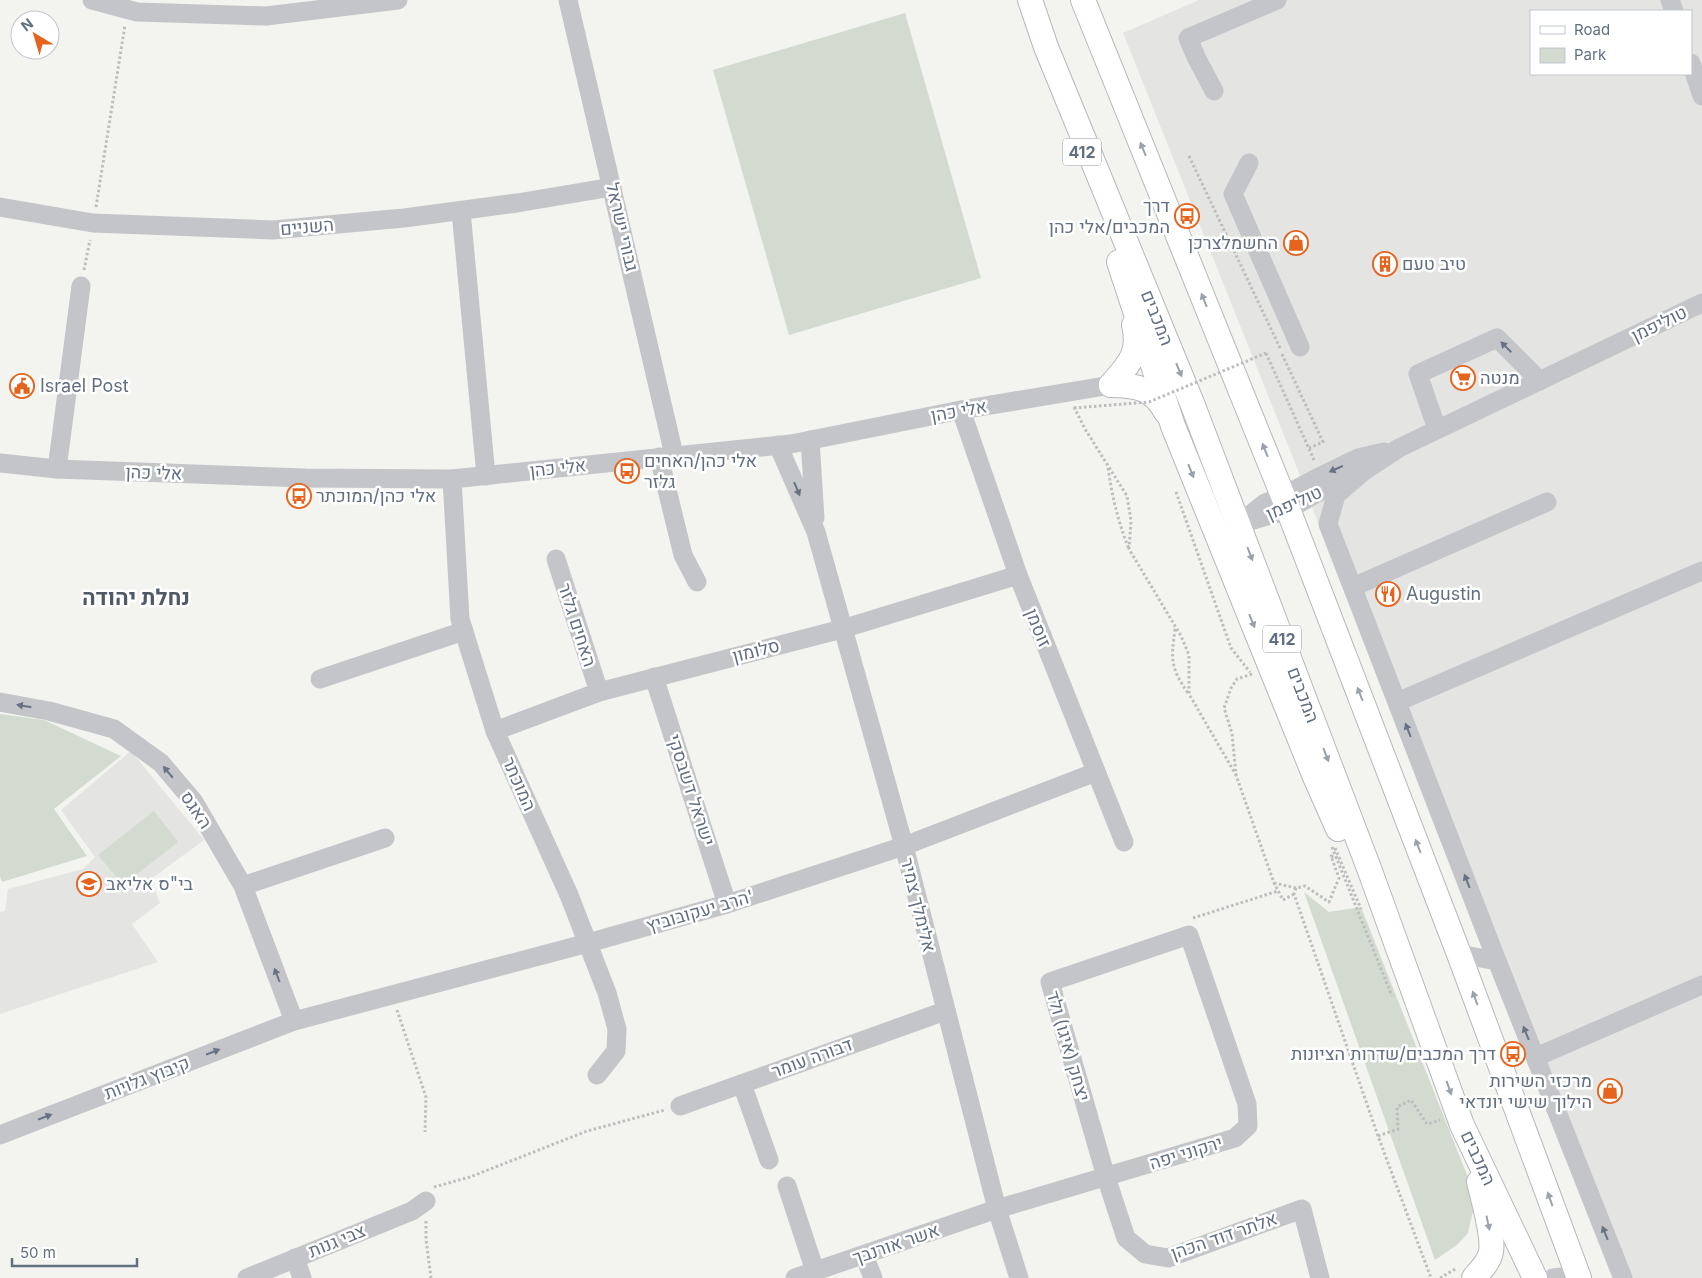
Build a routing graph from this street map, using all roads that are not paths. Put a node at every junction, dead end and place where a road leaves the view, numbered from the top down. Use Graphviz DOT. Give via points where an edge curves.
graph roads {
  1 [pos="92,0"];
  2 [pos="398,0"];
  3 [pos="568,0"];
  4 [pos="1030,0"];
  5 [pos="1083,0"];
  6 [pos="1277,0"];
  7 [pos="1046,47"];
  8 [pos="1692,66"];
  9 [pos="1214,91"];
  10 [pos="1702,96"];
  11 [pos="1249,163"];
  12 [pos="612,187"];
  13 [pos="0,207"];
  14 [pos="461,211"];
  15 [pos="1117,257"];
  16 [pos="81,286"];
  17 [pos="1702,303"];
  18 [pos="1300,347"];
  19 [pos="1540,381"];
  20 [pos="1111,385"];
  21 [pos="961,410"];
  22 [pos="1173,426"];
  23 [pos="1437,429"];
  24 [pos="810,440"];
  25 [pos="778,445"];
  26 [pos="1399,448"];
  27 [pos="667,456"];
  28 [pos="0,463"];
  29 [pos="57,469"];
  30 [pos="1364,471"];
  31 [pos="486,476"];
  32 [pos="452,479"];
  33 [pos="1547,502"];
  34 [pos="1285,503"];
  35 [pos="1239,524"];
  36 [pos="816,532"];
  37 [pos="556,559"];
  38 [pos="1702,571"];
  39 [pos="1018,575"];
  40 [pos="697,582"];
  41 [pos="1353,587"];
  42 [pos="842,629"];
  43 [pos="464,632"];
  44 [pos="654,677"];
  45 [pos="320,679"];
  46 [pos="599,692"];
  47 [pos="0,702"];
  48 [pos="1397,702"];
  49 [pos="495,731"];
  50 [pos="1096,772"];
  51 [pos="385,838"];
  52 [pos="1124,842"];
  53 [pos="904,846"];
  54 [pos="243,886"];
  55 [pos="727,904"];
  56 [pos="1171,941"];
  57 [pos="588,943"];
  58 [pos="1459,954"];
  59 [pos="1498,961"];
  60 [pos="1702,985"];
  61 [pos="945,1011"];
  62 [pos="1424,1019"];
  63 [pos="294,1021"];
  64 [pos="1536,1057"];
  65 [pos="597,1075"];
  66 [pos="742,1084"];
  67 [pos="680,1106"];
  68 [pos="1453,1122"];
  69 [pos="0,1135"];
  70 [pos="769,1160"];
  71 [pos="1106,1176"];
  72 [pos="786,1186"];
  73 [pos="429,1194"];
  74 [pos="997,1209"];
  75 [pos="864,1254"];
  76 [pos="295,1258"];
  77 [pos="816,1271"];
  78 [pos="1467,1272"];
  79 [pos="1577,1277"];
  80 [pos="247,1278"];
  81 [pos="302,1278"];
  82 [pos="795,1278"];
  83 [pos="873,1278"];
  84 [pos="1019,1278"];
  85 [pos="1320,1278"];
  86 [pos="1535,1278"];
  87 [pos="1553,1278"];
  88 [pos="1623,1278"];
  1 -- 2 [label="street" via="137,12 266,16"];
  3 -- 12 [label="street, גבורי ישראל"];
  4 -- 7 [label="main road, המכבים / 412"];
  34 -- 5 [label="main road, one-way"];
  6 -- 9 [label="street" via="1188,38"];
  7 -- 15 [label="main road, 412"];
  7 -- 35 [label="main road, המכבים / 412, one-way"];
  8 -- 10 [label="street"];
  11 -- 18 [label="street" via="1233,194"];
  12 -- 14 [label="street, השניים"];
  12 -- 27 [label="street, גבורי ישראל"];
  13 -- 14 [label="street, השניים" via="93,223 273,230"];
  14 -- 31 [label="street"];
  15 -- 20 [label="main road" via="1136,334 1133,358"];
  15 -- 22 [label="main road, 412"];
  16 -- 29 [label="street"];
  17 -- 19 [label="street, טוליפמן"];
  19 -- 23 [label="street, טוליפמן"];
  19 -- 23 [label="street, one-way" via="1497,338 1418,374"];
  20 -- 21 [label="street, אלי כהן" via="1071,400"];
  20 -- 22 [label="main road" via="1129,385 1148,391 1160,401"];
  21 -- 24 [label="street, אלי כהן"];
  21 -- 39 [label="street, זוסמן"];
  22 -- 62 [label="main road, 412, one-way" via="1315,777"];
  23 -- 26 [label="street, טוליפמן"];
  24 -- 25 [label="street, אלי כהן"];
  24 -- 36 [label="street, אלימלך צמיר"];
  25 -- 27 [label="street, אלי כהן"];
  25 -- 36 [label="street, אלימלך צמיר, one-way"];
  26 -- 30 [label="street, טוליפמן"];
  26 -- 34 [label="street, טוליפמן, one-way" via="1358,458 1320,476"];
  27 -- 31 [label="street, אלי כהן"];
  27 -- 40 [label="street, גבורי ישראל" via="682,555"];
  28 -- 29 [label="street, אלי כהן"];
  29 -- 32 [label="street, אלי כהן" via="295,478"];
  30 -- 34 [label="street, טוליפמן" via="1318,493"];
  30 -- 41 [label="street" via="1336,496 1328,524"];
  31 -- 32 [label="street, אלי כהן"];
  32 -- 43 [label="street, המוכתר" via="460,619"];
  33 -- 41 [label="street"];
  34 -- 35 [label="street, טוליפמן"];
  58 -- 34 [label="main road, one-way"];
  35 -- 62 [label="main road, המכבים / 412, one-way"];
  36 -- 42 [label="street, אלימלך צמיר"];
  37 -- 46 [label="street, האחים גלזר"];
  38 -- 48 [label="street"];
  39 -- 42 [label="street, סלומון"];
  39 -- 50 [label="street, זוסמן"];
  41 -- 48 [label="street"];
  42 -- 44 [label="street, סלומון"];
  42 -- 53 [label="street, אלימלך צמיר"];
  43 -- 45 [label="street"];
  43 -- 49 [label="street, המוכתר"];
  44 -- 46 [label="street, סלומון"];
  44 -- 55 [label="street, ישראל דשבסקי"];
  46 -- 49 [label="street, סלומון"];
  54 -- 47 [label="street, האגס, one-way" via="194,802 161,763 114,729 49,711"];
  59 -- 48 [label="street, one-way"];
  49 -- 57 [label="street, המוכתר"];
  50 -- 52 [label="street, זוסמן"];
  50 -- 53 [label="street, הרב יעקובוביץ'"];
  51 -- 54 [label="street"];
  53 -- 55 [label="street, הרב יעקובוביץ'"];
  53 -- 61 [label="street, אלימלך צמיר"];
  63 -- 54 [label="street, האגס, one-way"];
  55 -- 57 [label="street, הרב יעקובוביץ'"];
  56 -- 71 [label="street, יצחק (איגו) ולד" via="1050,982"];
  56 -- 71 [label="street, ירקוני יפה" via="1189,935 1247,1104 1248,1126 1235,1138"];
  57 -- 63 [label="street, הרב יעקובוביץ'"];
  57 -- 65 [label="street, המוכתר" via="617,1029 616,1051"];
  58 -- 59 [label="street"];
  79 -- 58 [label="main road, one-way"];
  64 -- 59 [label="street, one-way"];
  60 -- 64 [label="street"];
  61 -- 66 [label="street, דבורה עומר"];
  61 -- 74 [label="street, אלימלך צמיר"];
  62 -- 68 [label="main road, המכבים / 412, one-way"];
  69 -- 63 [label="street, קיבוץ גלויות, one-way"];
  88 -- 64 [label="street, one-way"];
  66 -- 67 [label="street, דבורה עומר"];
  66 -- 70 [label="street"];
  68 -- 78 [label="main road, one-way" via="1479,1183 1491,1237 1491,1252 1484,1267"];
  68 -- 86 [label="main road, המכבים / 412"];
  71 -- 74 [label="street, ירקוני יפה"];
  71 -- 85 [label="street, אלתר דוד הכהן" via="1126,1238 1145,1254 1168,1258 1302,1209"];
  72 -- 77 [label="street"];
  73 -- 76 [label="street, צבי גנות" via="412,1211"];
  74 -- 75 [label="street, אשר אורנבך"];
  74 -- 84 [label="street, אלימלך צמיר"];
  75 -- 77 [label="street, אשר אורנבך"];
  75 -- 83 [label="street"];
  76 -- 80 [label="street, צבי גנות"];
  76 -- 81 [label="street"];
  77 -- 82 [label="street, אשר אורנבך"];
  79 -- 87 [label="street"];
}
